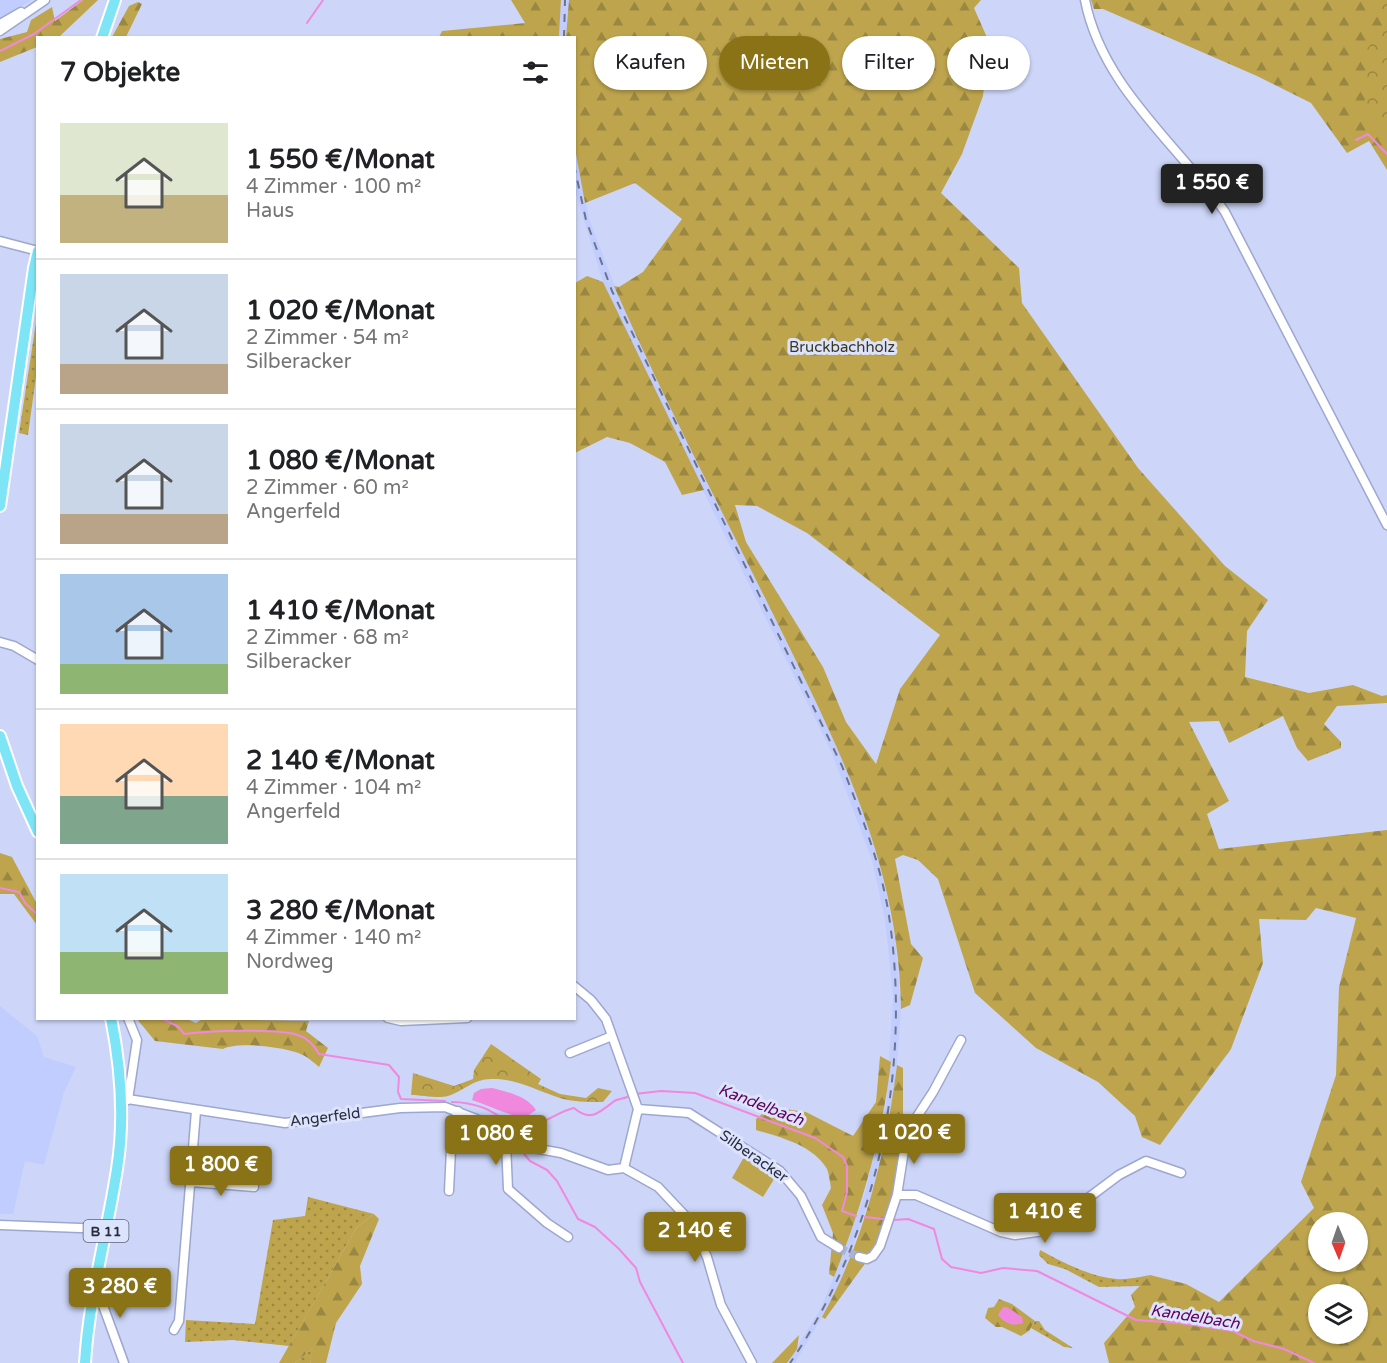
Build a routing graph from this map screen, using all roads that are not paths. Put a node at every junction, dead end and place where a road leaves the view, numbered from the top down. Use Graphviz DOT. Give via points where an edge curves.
graph roads {
  1 [pos="45,0"];
  2 [pos="116,0"];
  3 [pos="1084,0"];
  4 [pos="28,11"];
  5 [pos="0,24"];
  6 [pos="0,31"];
  7 [pos="103,36"];
  8 [pos="0,241"];
  9 [pos="36,250"];
  10 [pos="36,260"];
  11 [pos="0,506"];
  12 [pos="1387,525"];
  13 [pos="0,642"];
  14 [pos="36,659"];
  15 [pos="0,736"];
  16 [pos="36,828"];
  17 [pos="576,988"];
  18 [pos="111,1020"];
  19 [pos="129,1020"];
  20 [pos="397,1020"];
  21 [pos="430,1020"];
  22 [pos="612,1036"];
  23 [pos="961,1040"];
  24 [pos="570,1053"];
  25 [pos="125,1099"];
  26 [pos="638,1109"];
  27 [pos="196,1111"];
  28 [pos="458,1111"];
  29 [pos="506,1143"];
  30 [pos="624,1168"];
  31 [pos="1181,1173"];
  32 [pos="191,1182"];
  33 [pos="254,1187"];
  34 [pos="449,1191"];
  35 [pos="897,1195"];
  36 [pos="0,1225"];
  37 [pos="107,1229"];
  38 [pos="568,1237"];
  39 [pos="839,1248"];
  40 [pos="860,1257"];
  41 [pos="93,1294"];
  42 [pos="174,1330"];
  43 [pos="85,1363"];
  44 [pos="124,1363"];
  45 [pos="752,1363"];
  1 -- 4 [label="street"];
  2 -- 7 [label="main road"];
  3 -- 12 [label="street" via="1105,60 1135,104 1206,184 1225,212"];
  4 -- 5 [label="street"];
  4 -- 6 [label="street"];
  8 -- 9 [label="street"];
  10 -- 11 [label="main road, bridge"];
  13 -- 14 [label="street"];
  15 -- 16 [label="main road"];
  17 -- 22 [label="street" via="599,1009"];
  18 -- 25 [label="main road, B 11"];
  19 -- 25 [label="street" via="137,1040"];
  20 -- 21 [label="street"];
  22 -- 24 [label="street"];
  22 -- 26 [label="street"];
  23 -- 35 [label="street" via="907,1132"];
  25 -- 27 [label="street, Angerfeld"];
  25 -- 37 [label="main road, B 11"];
  26 -- 30 [label="street"];
  26 -- 39 [label="street, Silberacker" via="695,1116 780,1171 801,1196 821,1237"];
  27 -- 28 [label="street, Angerfeld" via="285,1123 417,1106"];
  27 -- 32 [label="street"];
  28 -- 29 [label="street, Angerfeld" via="484,1122 502,1135"];
  28 -- 34 [label="street" via="452,1129"];
  29 -- 30 [label="street" via="561,1153 608,1170"];
  29 -- 38 [label="street" via="508,1189"];
  30 -- 45 [label="street" via="658,1187 691,1222 707,1257 721,1305"];
  31 -- 35 [label="street" via="1146,1161 1119,1175 1044,1230 1015,1235 916,1195"];
  32 -- 33 [label="street"];
  32 -- 42 [label="street" via="179,1321"];
  35 -- 40 [label="street" via="880,1246 873,1256"];
  36 -- 37 [label="street"];
  37 -- 41 [label="main road, B 11"];
  41 -- 43 [label="main road, B 11"];
  41 -- 44 [label="street" via="100,1300"];
}
